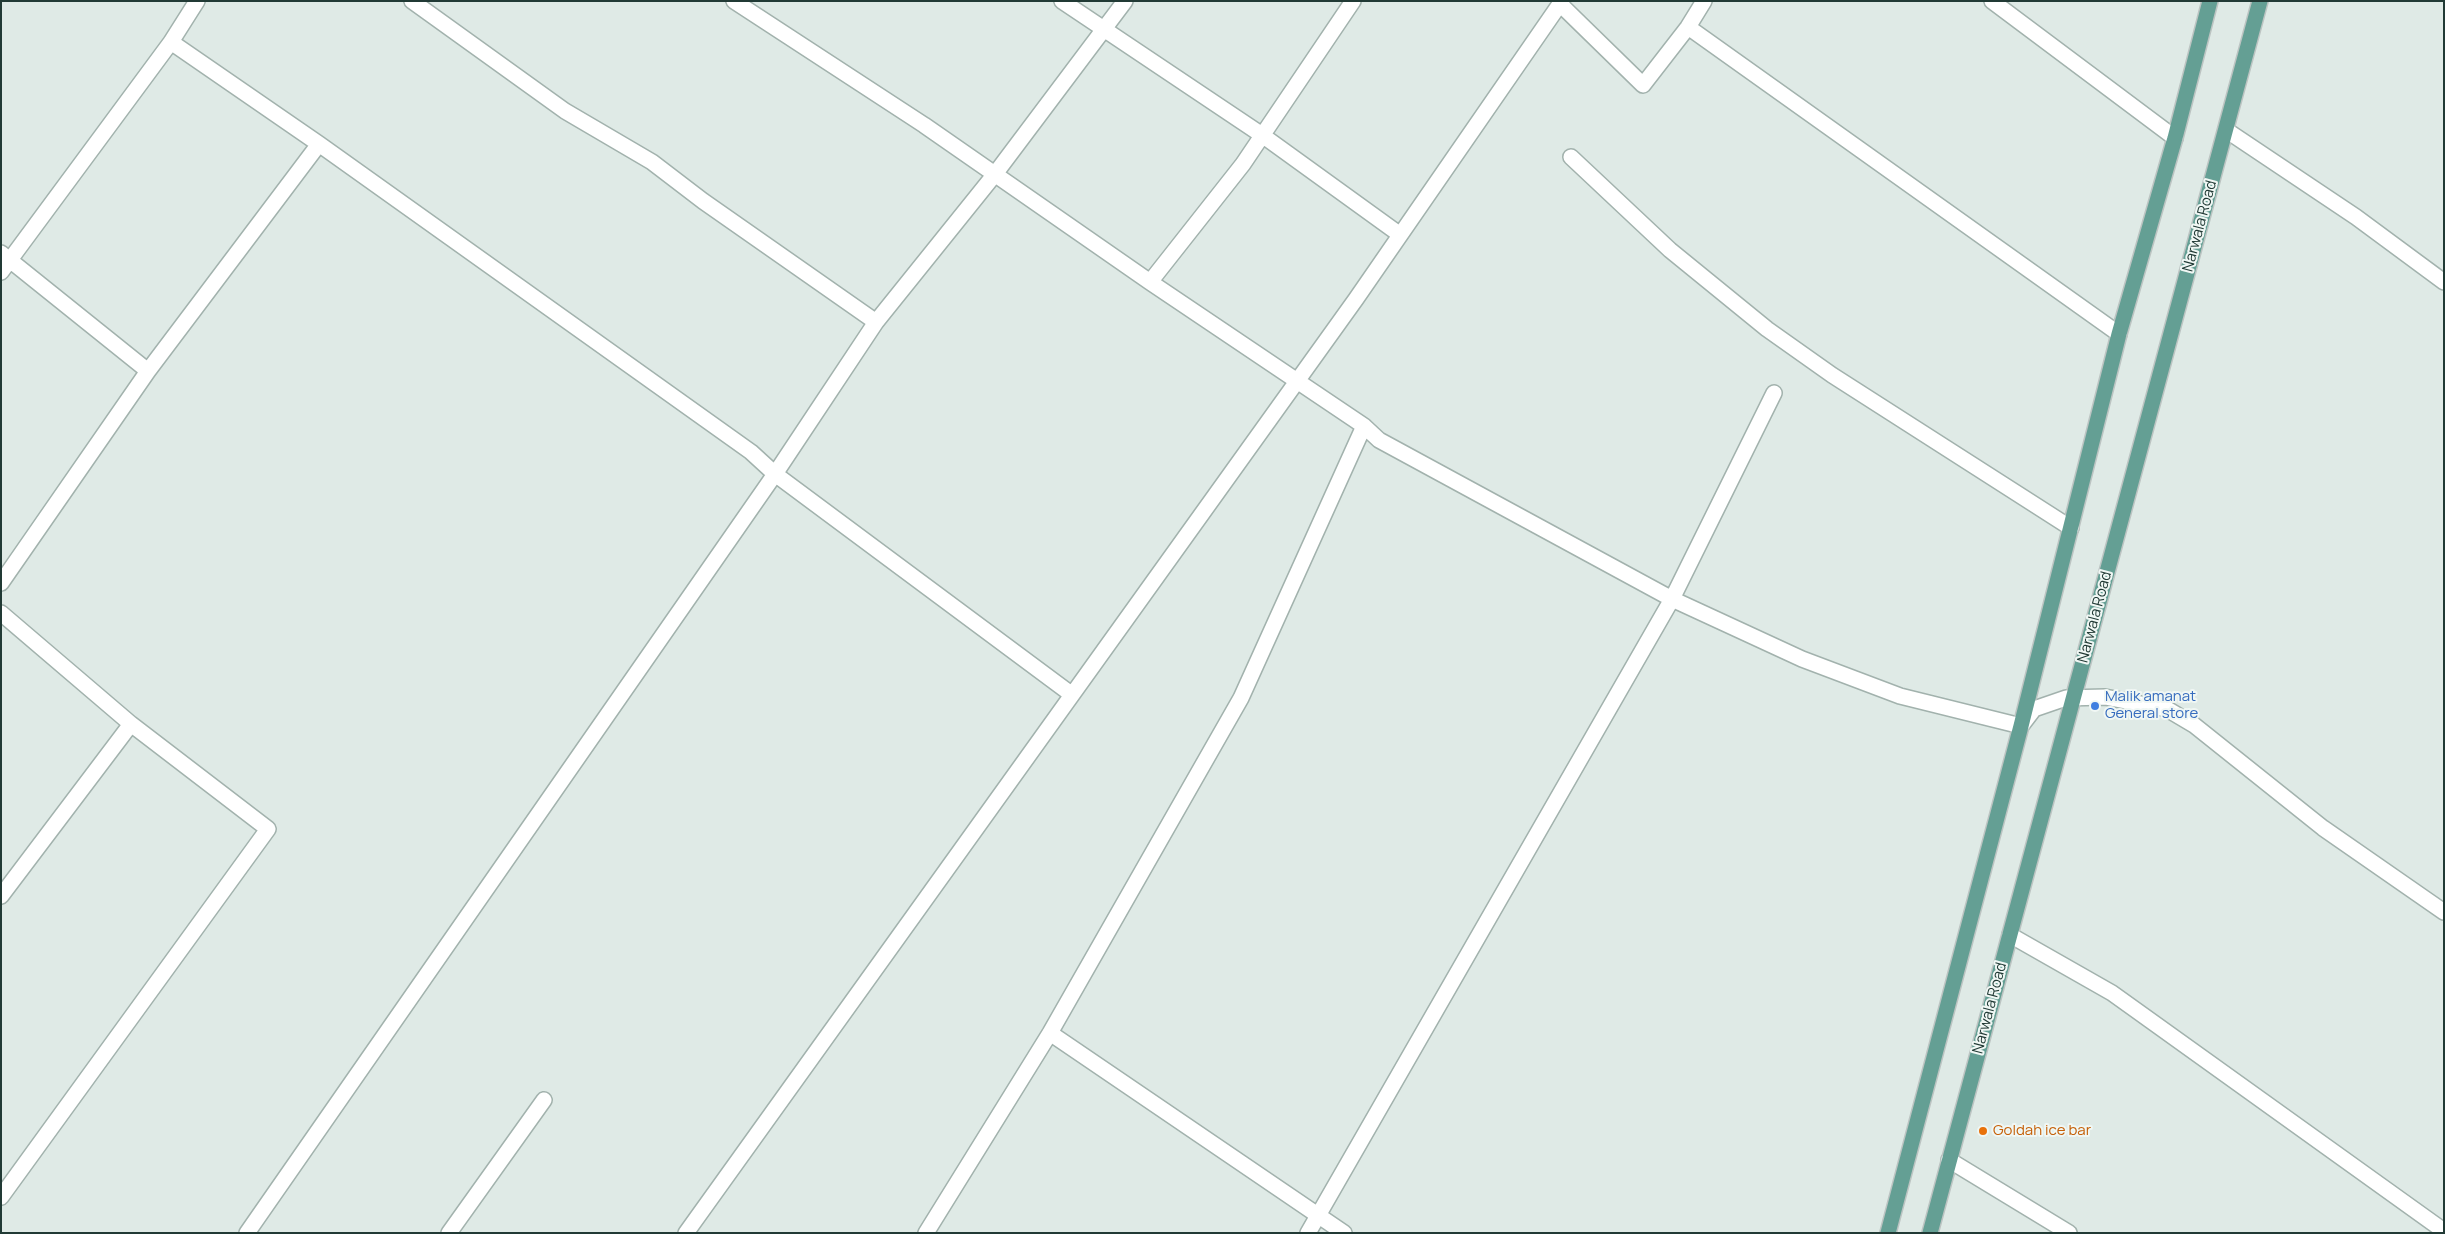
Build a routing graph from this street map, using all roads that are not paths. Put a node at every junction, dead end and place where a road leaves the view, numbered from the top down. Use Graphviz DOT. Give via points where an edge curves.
graph roads {
  1 [pos="198,1"];
  2 [pos="412,1"];
  3 [pos="734,1"];
  4 [pos="1062,1"];
  5 [pos="1125,1"];
  6 [pos="1353,1"];
  7 [pos="1704,1"];
  8 [pos="1992,1"];
  9 [pos="2210,1"];
  10 [pos="2260,1"];
  11 [pos="1561,3"];
  12 [pos="1688,27"];
  13 [pos="1104,29"];
  14 [pos="171,42"];
  15 [pos="2226,130"];
  16 [pos="1262,135"];
  17 [pos="2175,138"];
  18 [pos="319,144"];
  19 [pos="1571,157"];
  20 [pos="995,174"];
  21 [pos="1400,234"];
  22 [pos="4,262"];
  23 [pos="1150,282"];
  24 [pos="2444,282"];
  25 [pos="876,322"];
  26 [pos="2119,334"];
  27 [pos="148,371"];
  28 [pos="1296,380"];
  29 [pos="1774,393"];
  30 [pos="1364,426"];
  31 [pos="775,474"];
  32 [pos="2071,528"];
  33 [pos="1,583"];
  34 [pos="1672,600"];
  35 [pos="1,613"];
  36 [pos="1071,694"];
  37 [pos="2074,698"];
  38 [pos="131,724"];
  39 [pos="2021,726"];
  40 [pos="1,896"];
  41 [pos="2444,912"];
  42 [pos="2010,935"];
  43 [pos="1050,1033"];
  44 [pos="544,1100"];
  45 [pos="1949,1160"];
  46 [pos="1,1197"];
  47 [pos="1318,1216"];
  48 [pos="2444,1231"];
  49 [pos="247,1233"];
  50 [pos="449,1233"];
  51 [pos="686,1233"];
  52 [pos="926,1233"];
  53 [pos="1308,1233"];
  54 [pos="1344,1233"];
  55 [pos="1888,1233"];
  56 [pos="1930,1233"];
  57 [pos="2069,1233"];
  1 -- 14 [label="street"];
  2 -- 25 [label="street" via="565,111 652,162"];
  3 -- 20 [label="street"];
  4 -- 13 [label="street"];
  5 -- 13 [label="street"];
  6 -- 16 [label="street"];
  7 -- 12 [label="street"];
  8 -- 17 [label="street"];
  9 -- 17 [label="main road"];
  10 -- 15 [label="main road, Narwala Road"];
  11 -- 12 [label="street" via="1643,85"];
  11 -- 21 [label="street"];
  12 -- 26 [label="street"];
  13 -- 16 [label="street"];
  13 -- 20 [label="street"];
  14 -- 18 [label="street"];
  14 -- 22 [label="street"];
  15 -- 24 [label="street" via="2356,217"];
  15 -- 37 [label="main road, Narwala Road"];
  16 -- 21 [label="street"];
  16 -- 23 [label="street"];
  17 -- 26 [label="main road"];
  18 -- 27 [label="street"];
  18 -- 31 [label="street" via="743,446"];
  19 -- 32 [label="street" via="1670,250 1767,329 1832,375"];
  20 -- 23 [label="street"];
  20 -- 25 [label="street"];
  21 -- 28 [label="street"];
  22 -- 27 [label="street"];
  23 -- 28 [label="street"];
  25 -- 31 [label="street"];
  26 -- 32 [label="main road"];
  27 -- 33 [label="street"];
  28 -- 30 [label="street"];
  28 -- 36 [label="street"];
  29 -- 34 [label="street"];
  30 -- 34 [label="street" via="1379,440"];
  30 -- 43 [label="street" via="1241,698"];
  31 -- 36 [label="street"];
  31 -- 49 [label="street"];
  32 -- 39 [label="main road"];
  34 -- 39 [label="street" via="1802,659 1900,696"];
  34 -- 47 [label="street"];
  35 -- 38 [label="street"];
  36 -- 51 [label="street"];
  37 -- 39 [label="street" via="2034,709"];
  37 -- 41 [label="street" via="2105,697 2143,703 2174,713 2194,725 2323,828"];
  37 -- 42 [label="main road, Narwala Road"];
  38 -- 40 [label="street"];
  38 -- 46 [label="street" via="268,829"];
  39 -- 55 [label="main road"];
  42 -- 45 [label="main road, Narwala Road"];
  42 -- 48 [label="street" via="2112,993"];
  43 -- 47 [label="street"];
  43 -- 52 [label="street"];
  44 -- 50 [label="street"];
  45 -- 56 [label="main road, Narwala Road"];
  45 -- 57 [label="street"];
  47 -- 53 [label="street"];
  47 -- 54 [label="street"];
}
